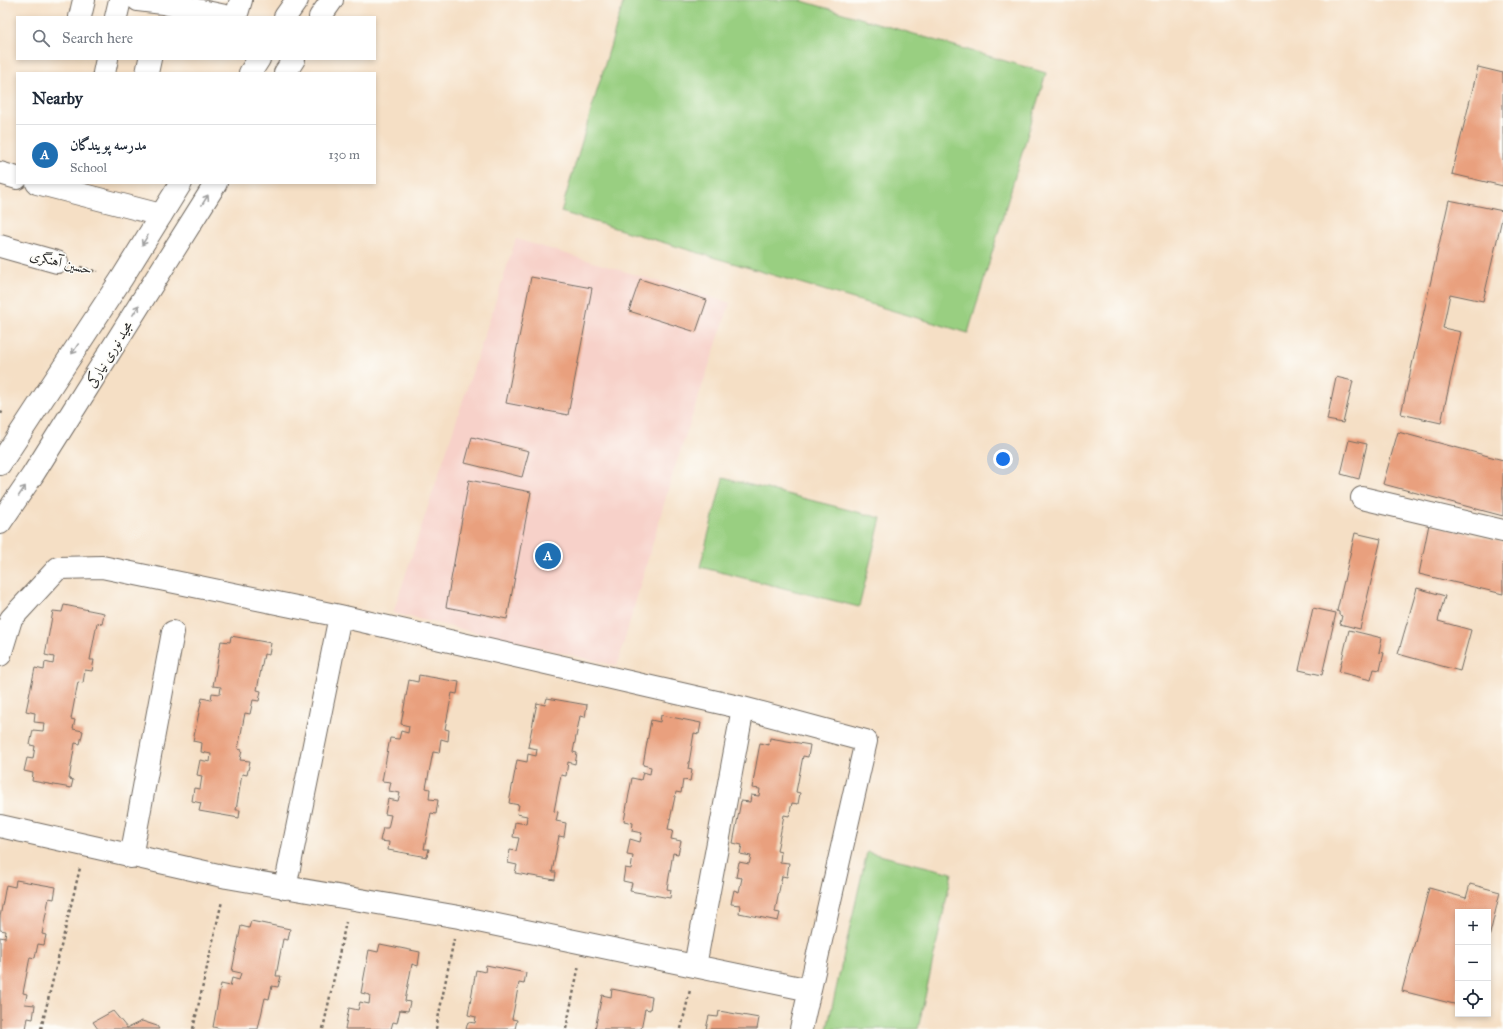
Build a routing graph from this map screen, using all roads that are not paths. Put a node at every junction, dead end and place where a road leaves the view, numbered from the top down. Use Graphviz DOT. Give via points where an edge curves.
graph roads {
  1 [pos="84,0"];
  2 [pos="120,0"];
  3 [pos="138,0"];
  4 [pos="241,0"];
  5 [pos="297,0"];
  6 [pos="332,0"];
  7 [pos="161,10"];
  8 [pos="80,16"];
  9 [pos="116,16"];
  10 [pos="220,16"];
  11 [pos="236,16"];
  12 [pos="286,16"];
  13 [pos="321,16"];
  14 [pos="107,60"];
  15 [pos="150,60"];
  16 [pos="258,60"];
  17 [pos="293,60"];
  18 [pos="104,72"];
  19 [pos="147,72"];
  20 [pos="251,72"];
  21 [pos="286,72"];
  22 [pos="0,174"];
  23 [pos="16,178"];
  24 [pos="46,184"];
  25 [pos="180,184"];
  26 [pos="215,184"];
  27 [pos="88,189"];
  28 [pos="161,215"];
  29 [pos="187,229"];
  30 [pos="0,246"];
  31 [pos="57,262"];
  32 [pos="0,464"];
  33 [pos="1362,498"];
  34 [pos="0,523"];
  35 [pos="1503,531"];
  36 [pos="340,616"];
  37 [pos="174,632"];
  38 [pos="0,655"];
  39 [pos="743,708"];
  40 [pos="0,826"];
  41 [pos="131,857"];
  42 [pos="285,888"];
  43 [pos="695,966"];
  44 [pos="810,990"];
  45 [pos="801,1029"];
  1 -- 8 [label="street"];
  2 -- 9 [label="street"];
  3 -- 7 [label="street"];
  4 -- 11 [label="street"];
  5 -- 12 [label="street"];
  6 -- 13 [label="street"];
  7 -- 10 [label="street"];
  14 -- 18 [label="street"];
  15 -- 19 [label="street"];
  16 -- 20 [label="street"];
  17 -- 21 [label="street"];
  22 -- 23 [label="street"];
  24 -- 27 [label="street"];
  25 -- 28 [label="street"];
  29 -- 26 [label="street, مجید نوری نیارکی, one-way"];
  27 -- 28 [label="street"];
  28 -- 29 [label="street"];
  28 -- 32 [label="street, one-way"];
  34 -- 29 [label="street, مجید نوری نیارکی, one-way"];
  30 -- 31 [label="street, حسین آهنگری"];
  33 -- 35 [label="street"];
  36 -- 38 [label="street" via="102,567 58,568 11,619"];
  36 -- 39 [label="street"];
  36 -- 42 [label="street"];
  37 -- 41 [label="street"];
  39 -- 43 [label="street"];
  39 -- 44 [label="street" via="866,741"];
  40 -- 41 [label="street"];
  41 -- 42 [label="street"];
  42 -- 43 [label="street" via="459,918"];
  43 -- 44 [label="street"];
  44 -- 45 [label="street"];
}
